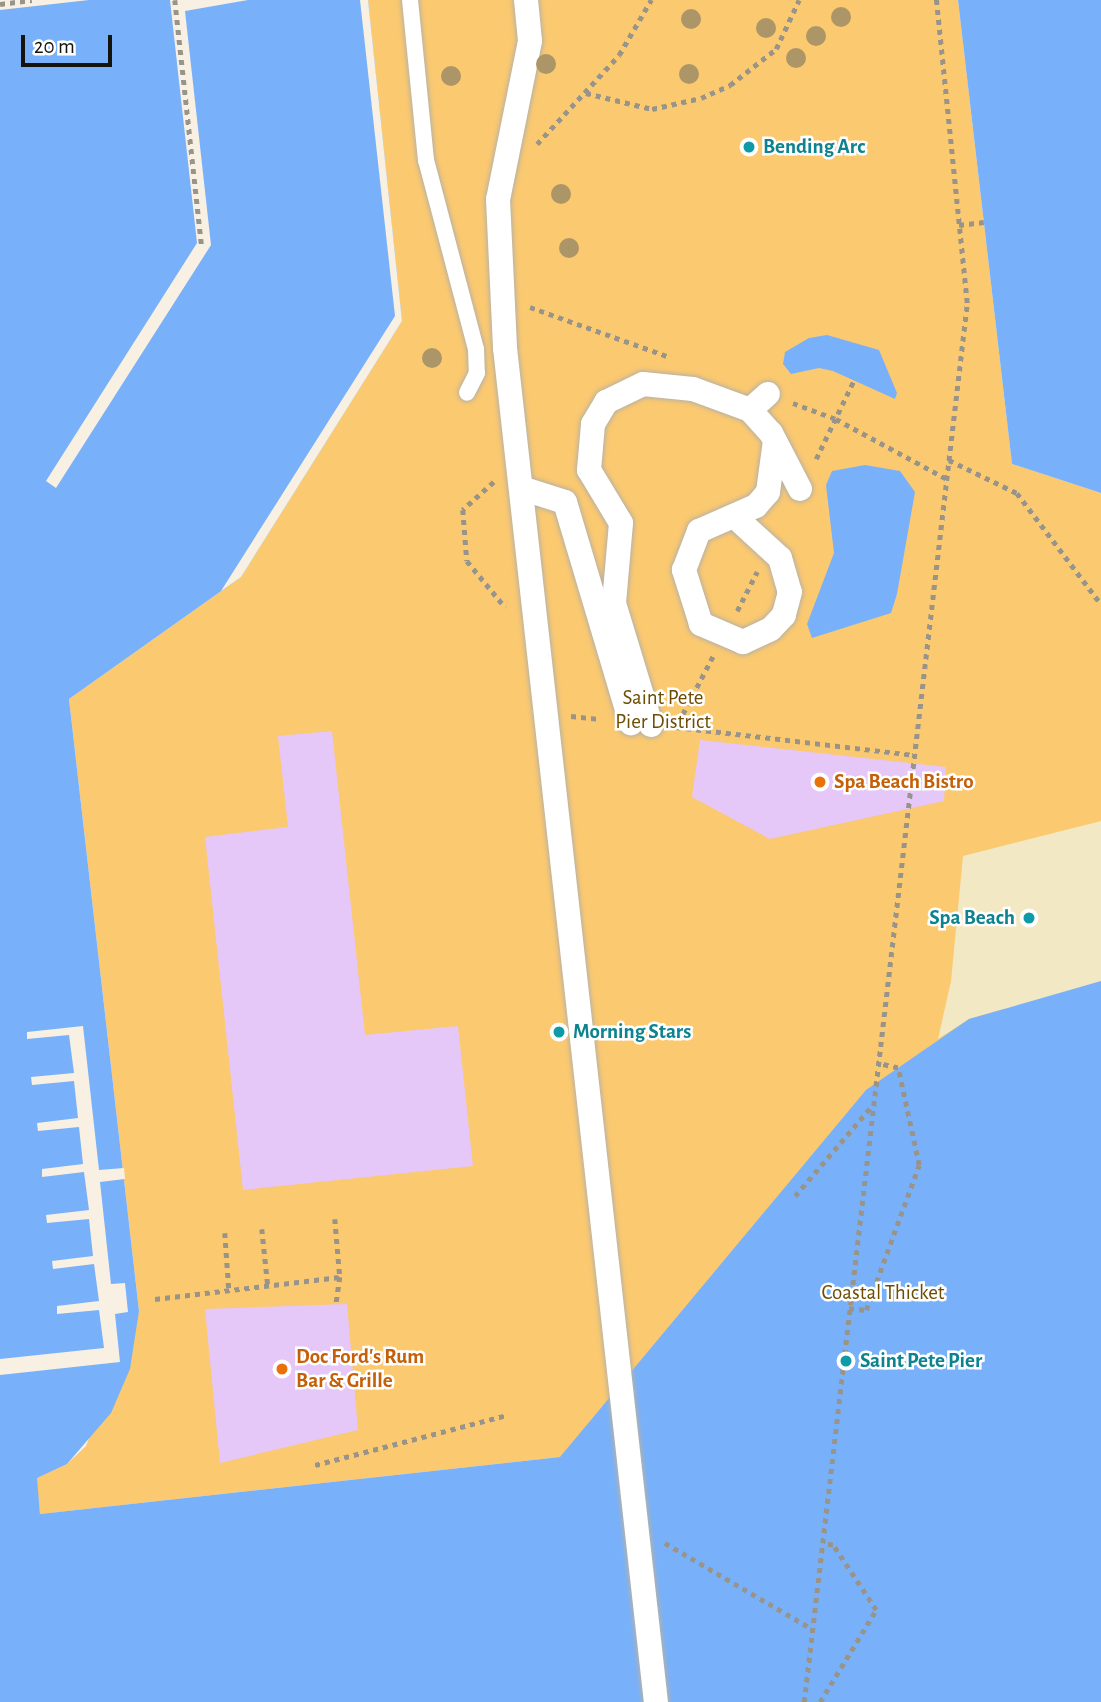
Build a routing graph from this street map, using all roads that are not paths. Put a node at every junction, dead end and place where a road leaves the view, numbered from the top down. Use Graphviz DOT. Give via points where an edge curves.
graph roads {
  1 [pos="410,0"];
  2 [pos="526,0"];
  3 [pos="467,393"];
  4 [pos="775,441"];
  5 [pos="521,488"];
  6 [pos="800,489"];
  7 [pos="734,516"];
  8 [pos="656,1702"];
  1 -- 3 [label="lane" via="426,160 477,349 477,373"];
  2 -- 5 [label="street" via="530,41 498,199"];
  4 -- 5 [label="street" via="759,402 643,384 606,402 593,424 589,470 621,523 614,603 641,724 565,502"];
  4 -- 6 [label="street"];
  4 -- 7 [label="street" via="768,492 756,506"];
  5 -- 8 [label="street"];
  7 -- 7 [label="street" via="699,531 684,570 701,624 743,642 771,629 783,615 790,592 780,558"];
}
